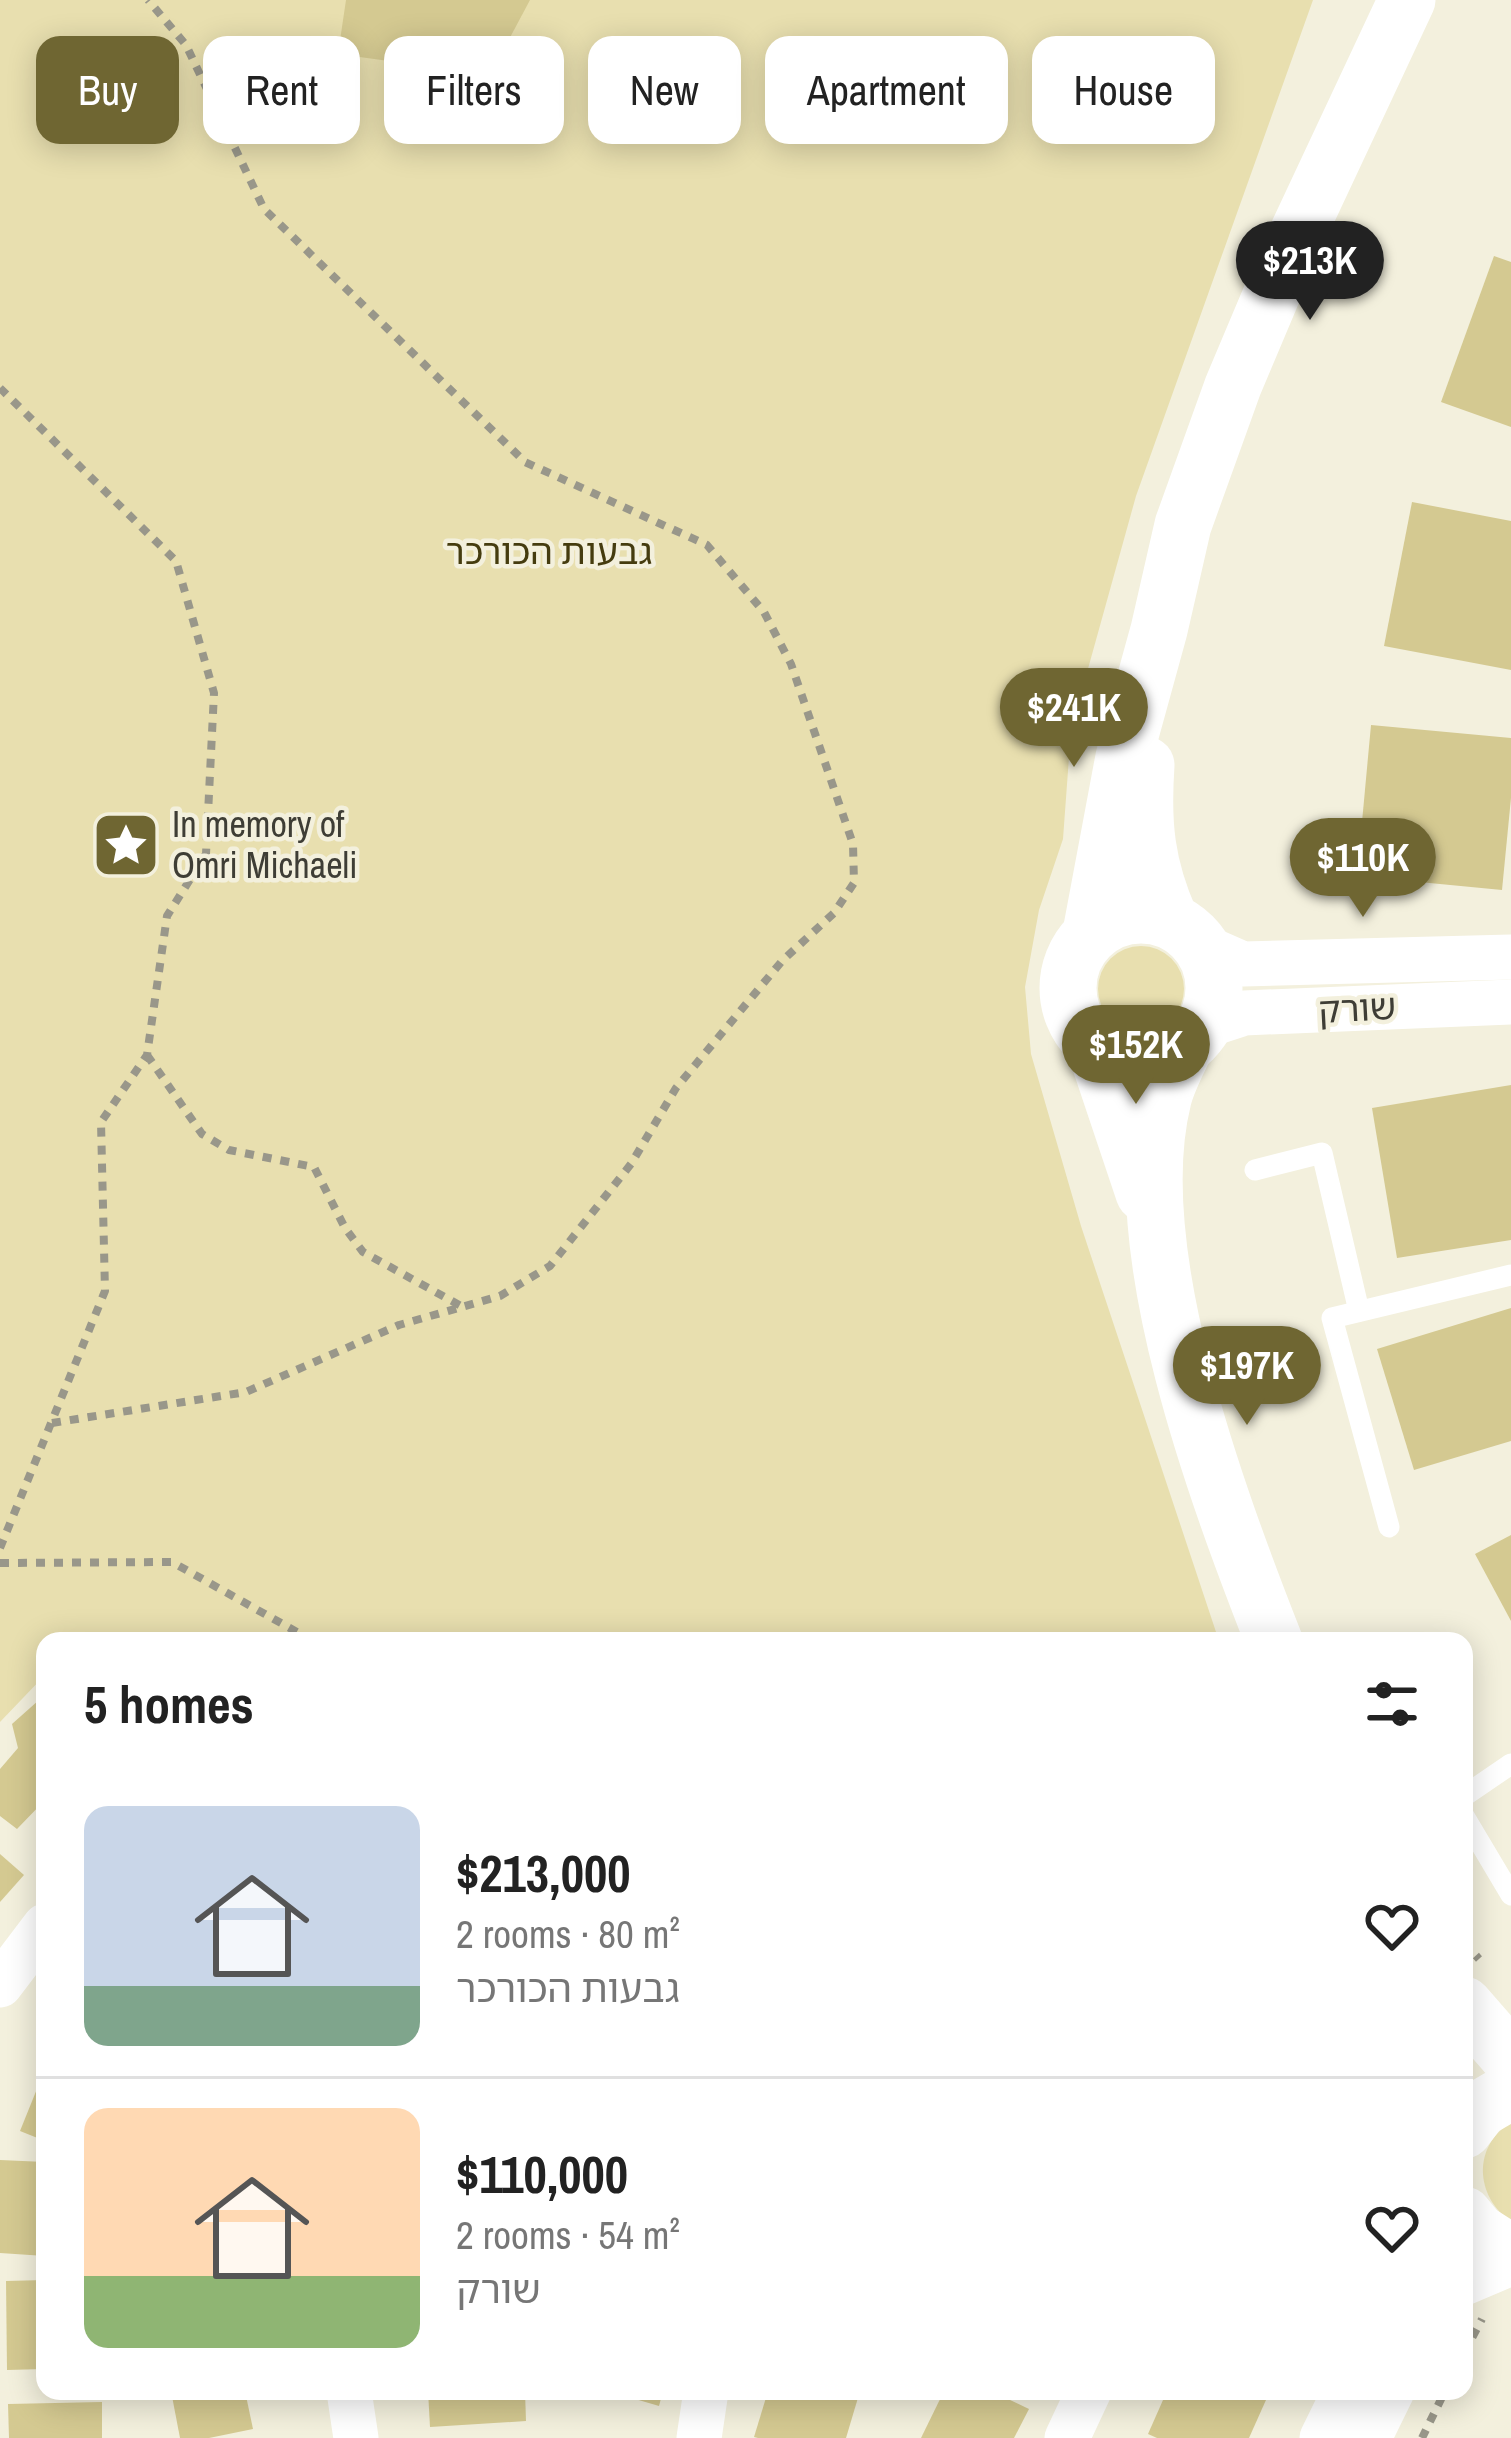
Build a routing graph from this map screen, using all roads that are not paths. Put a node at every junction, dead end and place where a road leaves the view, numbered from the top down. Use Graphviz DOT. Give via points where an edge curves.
graph roads {
  1 [pos="1407,0"];
  2 [pos="1160,630"];
  3 [pos="1091,933"];
  4 [pos="1186,933"];
  5 [pos="1511,957"];
  6 [pos="1511,1001"];
  7 [pos="1194,1037"];
  8 [pos="1094,1044"];
  9 [pos="1255,1170"];
  10 [pos="1158,1232"];
  11 [pos="1511,1275"];
  12 [pos="1359,1312"];
  13 [pos="1389,1527"];
  14 [pos="1271,1632"];
  15 [pos="1511,1764"];
  16 [pos="1473,1790"];
  17 [pos="1473,1831"];
  18 [pos="1511,1895"];
  19 [pos="36,1938"];
  20 [pos="0,1985"];
  21 [pos="1473,2016"];
  22 [pos="1511,2059"];
  23 [pos="1511,2091"];
  24 [pos="1473,2118"];
  25 [pos="1473,2226"];
  26 [pos="1511,2253"];
  27 [pos="1511,2263"];
  28 [pos="1473,2279"];
  29 [pos="350,2400"];
  30 [pos="705,2400"];
  31 [pos="1085,2400"];
  32 [pos="1341,2400"];
  33 [pos="1388,2400"];
  34 [pos="356,2438"];
  35 [pos="699,2438"];
  36 [pos="1067,2438"];
  37 [pos="1322,2438"];
  38 [pos="1370,2438"];
  1 -- 2 [label="street" via="1233,386 1183,525"];
  2 -- 3 [label="street" via="1124,757"];
  2 -- 4 [label="street" via="1145,825 1151,877"];
  3 -- 4 [label="street" via="1150,914"];
  3 -- 8 [label="street" via="1069,968 1067,989 1079,1029"];
  4 -- 5 [label="street, שורק" via="1243,964"];
  4 -- 7 [label="street" via="1215,986"];
  6 -- 7 [label="street, שורק" via="1244,1013"];
  7 -- 8 [label="street" via="1148,1061"];
  7 -- 10 [label="street" via="1163,1096 1155,1143"];
  8 -- 10 [label="street"];
  9 -- 12 [label="lane" via="1322,1153"];
  10 -- 14 [label="street" via="1195,1418"];
  11 -- 12 [label="lane"];
  12 -- 13 [label="lane" via="1332,1318"];
  15 -- 16 [label="lane"];
  17 -- 18 [label="lane"];
  19 -- 20 [label="street"];
  21 -- 22 [label="street"];
  23 -- 24 [label="street"];
  25 -- 26 [label="street"];
  27 -- 28 [label="street"];
  29 -- 34 [label="street"];
  30 -- 35 [label="street"];
  31 -- 36 [label="street"];
  32 -- 37 [label="street"];
  33 -- 38 [label="street"];
}
